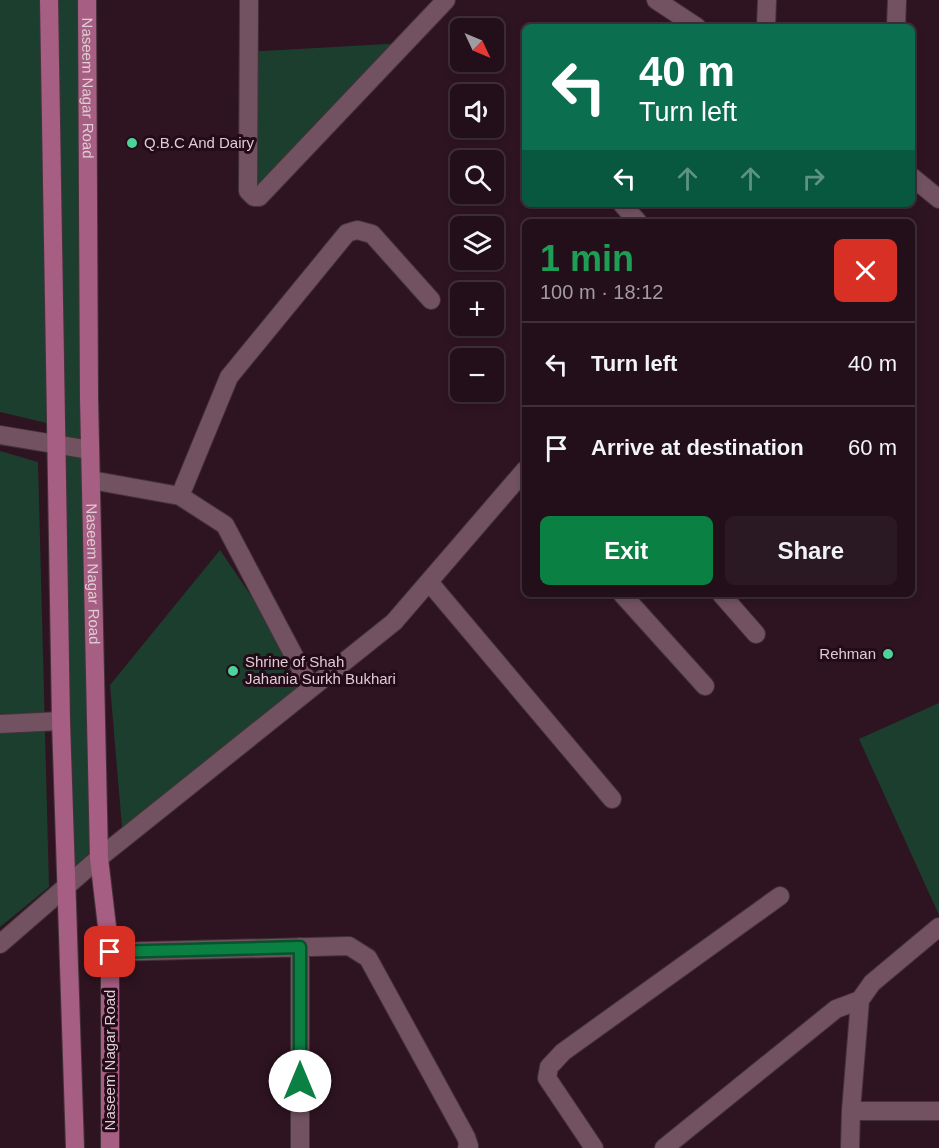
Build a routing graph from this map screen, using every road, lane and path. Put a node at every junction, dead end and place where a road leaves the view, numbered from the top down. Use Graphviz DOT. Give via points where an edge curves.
graph roads {
  1 [pos="49,0"];
  2 [pos="87,0"];
  3 [pos="249,0"];
  4 [pos="446,0"];
  5 [pos="656,0"];
  6 [pos="767,0"];
  7 [pos="897,0"];
  8 [pos="692,24"];
  9 [pos="766,24"];
  10 [pos="896,24"];
  11 [pos="915,179"];
  12 [pos="939,199"];
  13 [pos="625,207"];
  14 [pos="635,219"];
  15 [pos="431,300"];
  16 [pos="0,435"];
  17 [pos="56,446"];
  18 [pos="90,450"];
  19 [pos="522,479"];
  20 [pos="91,480"];
  21 [pos="180,496"];
  22 [pos="429,582"];
  23 [pos="625,597"];
  24 [pos="724,597"];
  25 [pos="756,634"];
  26 [pos="705,686"];
  27 [pos="311,688"];
  28 [pos="61,721"];
  29 [pos="0,724"];
  30 [pos="612,799"];
  31 [pos="99,858"];
  32 [pos="67,885"];
  33 [pos="780,896"];
  34 [pos="939,927"];
  35 [pos="919,943"];
  36 [pos="0,944"];
  37 [pos="300,947"];
  38 [pos="939,949"];
  39 [pos="110,952"];
  40 [pos="860,1000"];
  41 [pos="851,1111"];
  42 [pos="939,1111"];
  43 [pos="75,1148"];
  44 [pos="110,1148"];
  45 [pos="300,1148"];
  46 [pos="467,1148"];
  47 [pos="594,1148"];
  48 [pos="664,1148"];
  49 [pos="850,1148"];
  1 -- 17 [label="main road"];
  2 -- 18 [label="main road, Naseem Nagar Road"];
  3 -- 4 [label="street" via="248,191 254,197 259,197"];
  5 -- 8 [label="street"];
  6 -- 9 [label="street"];
  7 -- 10 [label="street"];
  11 -- 12 [label="street"];
  13 -- 14 [label="street"];
  15 -- 21 [label="street" via="372,234 357,230 348,233 229,377"];
  16 -- 17 [label="street"];
  17 -- 18 [label="street"];
  17 -- 28 [label="main road"];
  18 -- 20 [label="main road, Naseem Nagar Road"];
  19 -- 22 [label="street"];
  20 -- 21 [label="street"];
  20 -- 31 [label="main road, Naseem Nagar Road"];
  21 -- 27 [label="street" via="225,525"];
  22 -- 27 [label="street" via="394,622"];
  22 -- 30 [label="street"];
  23 -- 26 [label="street"];
  24 -- 25 [label="street"];
  27 -- 31 [label="street"];
  28 -- 29 [label="street"];
  28 -- 32 [label="main road"];
  31 -- 32 [label="street"];
  31 -- 39 [label="main road, Naseem Nagar Road"];
  32 -- 36 [label="street"];
  32 -- 43 [label="main road"];
  33 -- 47 [label="street" via="549,1066 547,1078"];
  34 -- 35 [label="street"];
  35 -- 38 [label="street"];
  35 -- 40 [label="street" via="872,983"];
  37 -- 39 [label="street"];
  37 -- 45 [label="street"];
  37 -- 46 [label="street" via="350,946 368,957 466,1137"];
  39 -- 44 [label="main road, Naseem Nagar Road"];
  40 -- 41 [label="street"];
  40 -- 48 [label="street" via="836,1010"];
  41 -- 42 [label="street"];
  41 -- 49 [label="street"];
}
